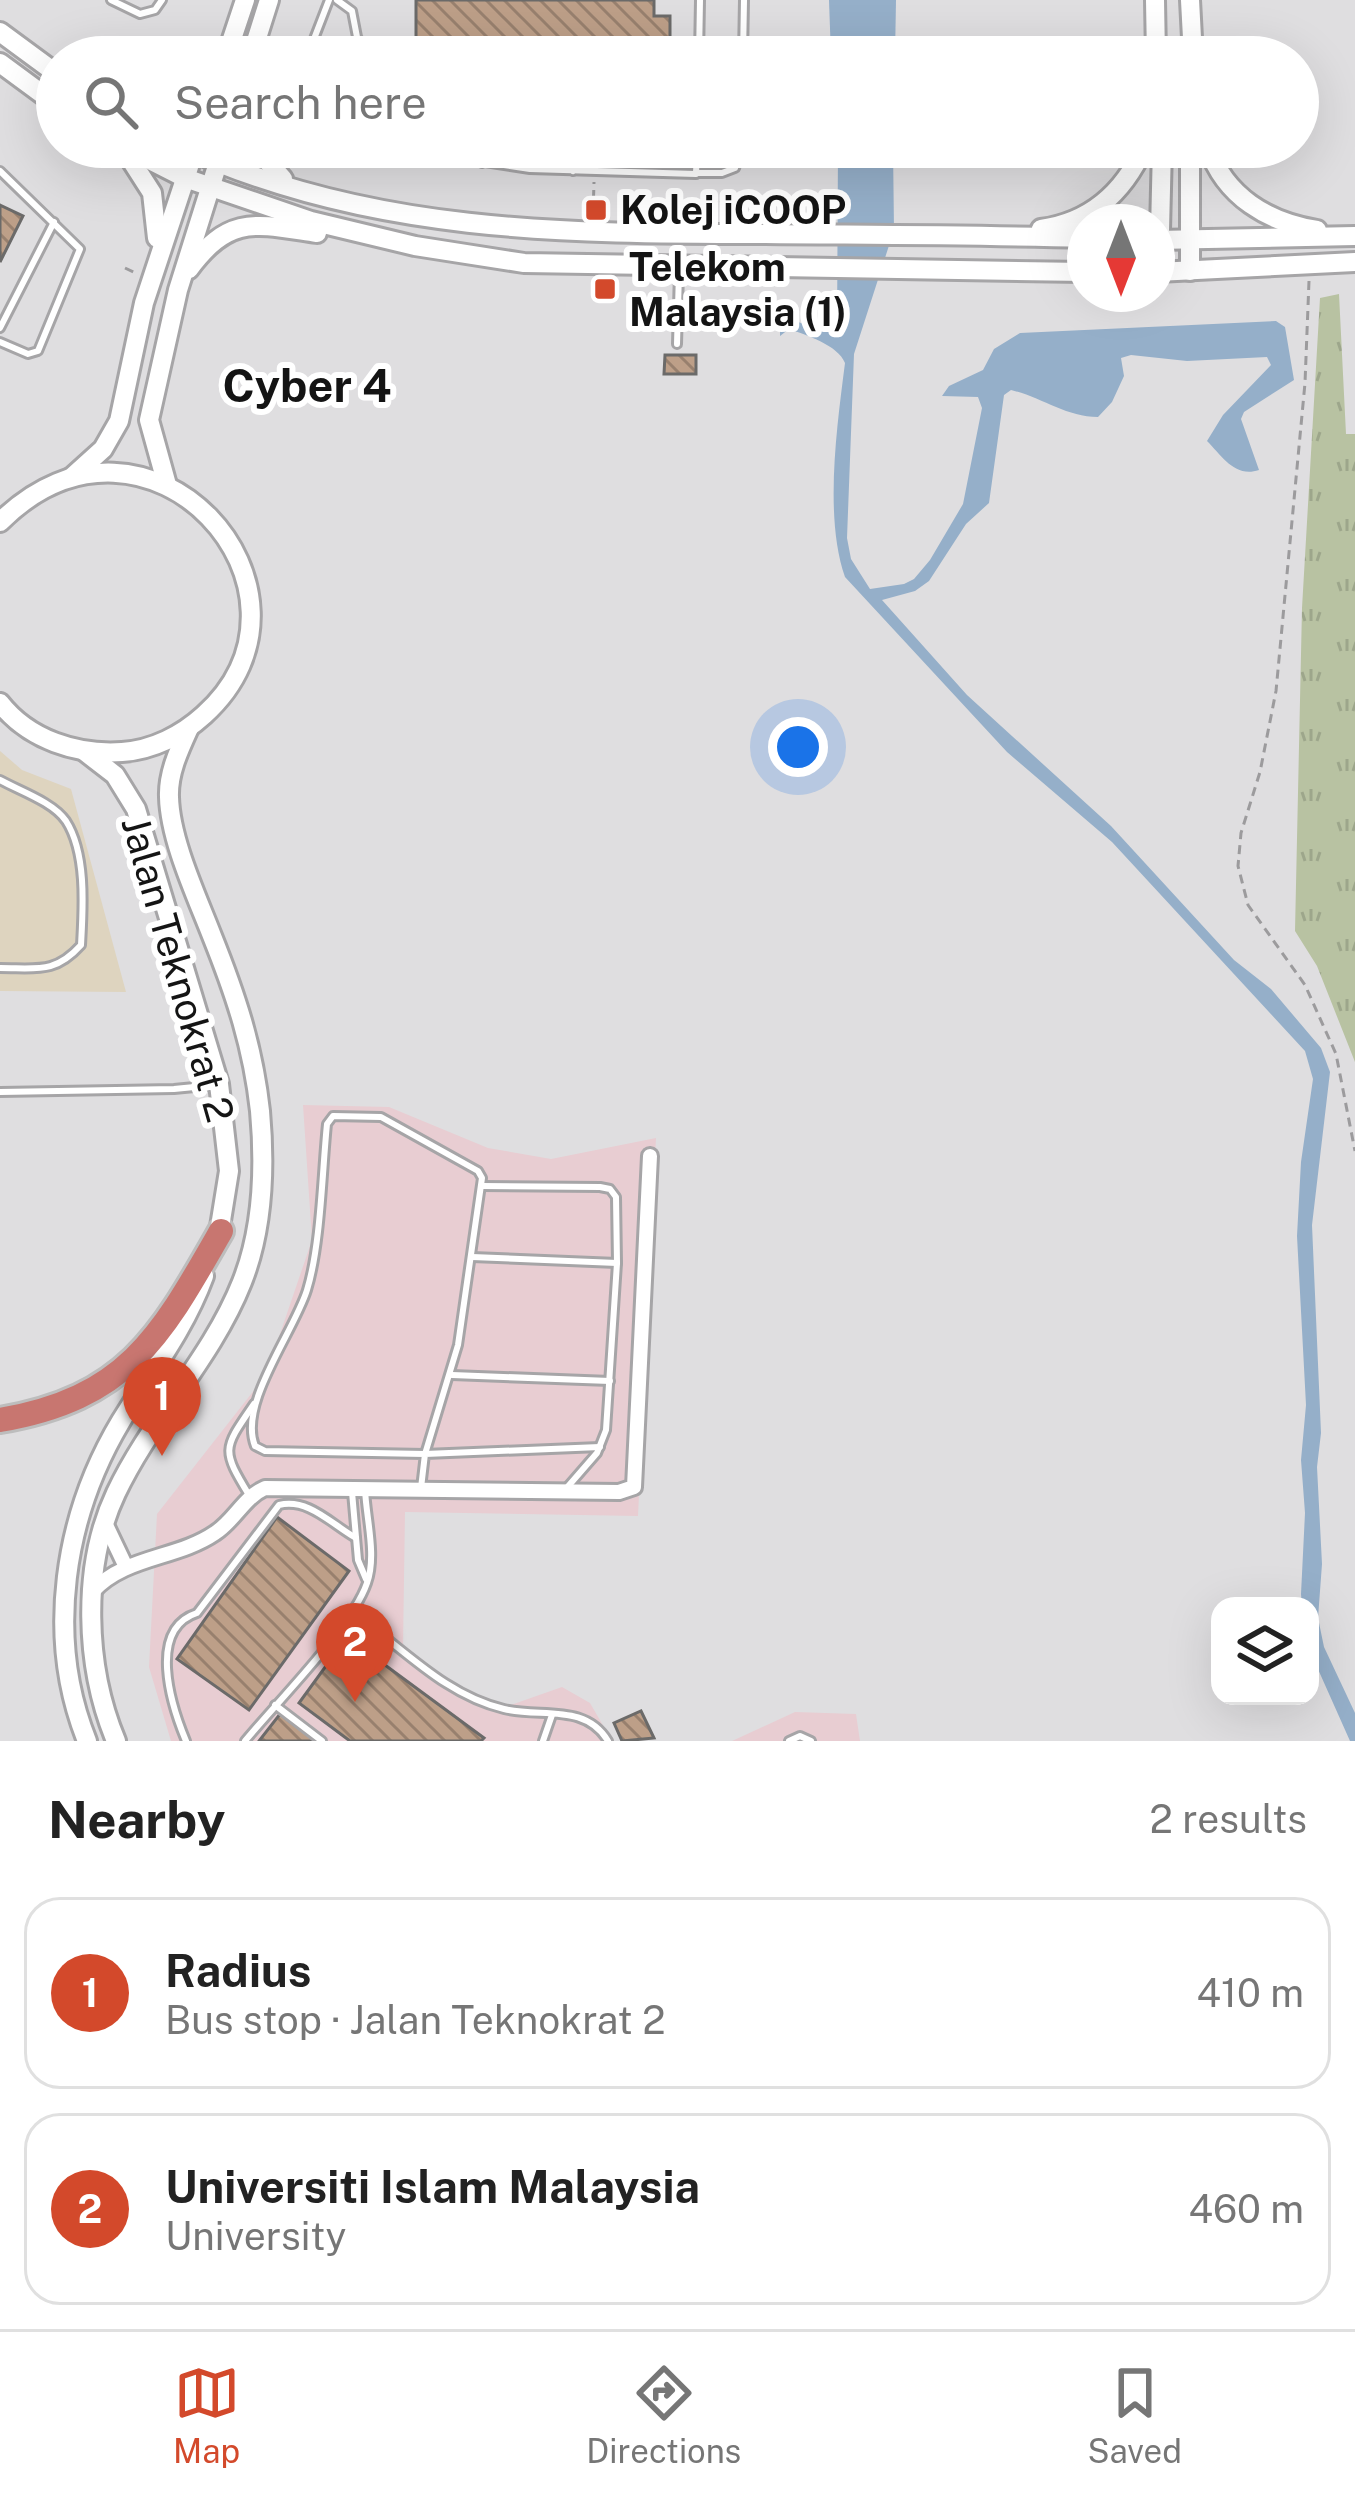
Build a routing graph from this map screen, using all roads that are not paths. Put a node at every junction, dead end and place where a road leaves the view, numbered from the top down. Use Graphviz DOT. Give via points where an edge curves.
graph roads {
  1 [pos="111,0"];
  2 [pos="162,0"];
  3 [pos="245,0"];
  4 [pos="269,0"];
  5 [pos="333,0"];
  6 [pos="700,0"];
  7 [pos="744,0"];
  8 [pos="1155,0"];
  9 [pos="1190,0"];
  10 [pos="0,32"];
  11 [pos="233,36"];
  12 [pos="258,36"];
  13 [pos="317,36"];
  14 [pos="357,36"];
  15 [pos="699,36"];
  16 [pos="743,36"];
  17 [pos="1156,36"];
  18 [pos="1192,36"];
  19 [pos="36,58"];
  20 [pos="0,63"];
  21 [pos="36,90"];
  22 [pos="136,168"];
  23 [pos="165,168"];
  24 [pos="187,168"];
  25 [pos="217,168"];
  26 [pos="251,168"];
  27 [pos="270,168"];
  28 [pos="539,168"];
  29 [pos="571,168"];
  30 [pos="696,168"];
  31 [pos="735,168"];
  32 [pos="1133,168"];
  33 [pos="1161,168"];
  34 [pos="1190,168"];
  35 [pos="1217,168"];
  36 [pos="0,171"];
  37 [pos="573,171"];
  38 [pos="696,173"];
  39 [pos="185,178"];
  40 [pos="292,187"];
  41 [pos="212,188"];
  42 [pos="1160,204"];
  43 [pos="54,222"];
  44 [pos="1355,234"];
  45 [pos="977,235"];
  46 [pos="376,238"];
  47 [pos="1067,238"];
  48 [pos="1175,240"];
  49 [pos="1190,240"];
  50 [pos="1355,262"];
  51 [pos="154,267"];
  52 [pos="679,268"];
  53 [pos="1175,271"];
  54 [pos="1190,271"];
  55 [pos="1067,272"];
  56 [pos="182,278"];
  57 [pos="0,328"];
  58 [pos="0,342"];
  59 [pos="677,344"];
  60 [pos="72,477"];
  61 [pos="167,485"];
  62 [pos="0,522"];
  63 [pos="0,703"];
  64 [pos="189,728"];
  65 [pos="84,752"];
  66 [pos="0,780"];
  67 [pos="0,968"];
  68 [pos="219,1084"];
  69 [pos="0,1092"];
  70 [pos="650,1156"];
  71 [pos="482,1186"];
  72 [pos="221,1231"];
  73 [pos="472,1257"];
  74 [pos="617,1263"];
  75 [pos="452,1376"];
  76 [pos="610,1381"];
  77 [pos="256,1400"];
  78 [pos="0,1420"];
  79 [pos="600,1447"];
  80 [pos="425,1454"];
  81 [pos="421,1488"];
  82 [pos="358,1489"];
  83 [pos="564,1490"];
  84 [pos="249,1496"];
  85 [pos="106,1525"];
  86 [pos="356,1538"];
  87 [pos="126,1567"];
  88 [pos="368,1582"];
  89 [pos="93,1591"];
  90 [pos="352,1612"];
  91 [pos="275,1705"];
  92 [pos="552,1714"];
  93 [pos="87,1741"];
  94 [pos="116,1741"];
  95 [pos="186,1741"];
  96 [pos="245,1741"];
  97 [pos="322,1741"];
  98 [pos="543,1741"];
  99 [pos="608,1741"];
  100 [pos="789,1741"];
  101 [pos="811,1741"];
  1 -- 2 [label="lane" via="140,14"];
  3 -- 11 [label="main road"];
  4 -- 12 [label="main road"];
  5 -- 13 [label="lane"];
  5 -- 14 [label="lane" via="352,11"];
  6 -- 15 [label="lane"];
  7 -- 16 [label="lane"];
  8 -- 17 [label="main road"];
  9 -- 18 [label="main road"];
  10 -- 19 [label="main road"];
  20 -- 21 [label="main road"];
  22 -- 51 [label="main road" via="152,193"];
  23 -- 39 [label="main road"];
  24 -- 39 [label="main road"];
  25 -- 41 [label="main road"];
  26 -- 40 [label="main road"];
  27 -- 40 [label="main road"];
  28 -- 37 [label="lane"];
  29 -- 37 [label="lane"];
  30 -- 38 [label="lane"];
  31 -- 38 [label="lane"];
  32 -- 45 [label="main road" via="1086,216"];
  33 -- 42 [label="main road"];
  34 -- 49 [label="main road"];
  35 -- 44 [label="main road" via="1267,216"];
  36 -- 43 [label="lane"];
  37 -- 38 [label="lane"];
  39 -- 41 [label="main road"];
  39 -- 51 [label="main road"];
  40 -- 45 [label="main road" via="453,224 592,234"];
  41 -- 46 [label="main road"];
  41 -- 56 [label="main road"];
  43 -- 57 [label="lane"];
  43 -- 58 [label="lane" via="80,249 38,351"];
  44 -- 49 [label="main road"];
  45 -- 47 [label="main road"];
  46 -- 52 [label="main road" via="524,263"];
  46 -- 56 [label="main road" via="249,224 209,245"];
  48 -- 49 [label="main road"];
  49 -- 54 [label="main road"];
  50 -- 54 [label="main road"];
  51 -- 60 [label="main road" via="118,421"];
  52 -- 55 [label="main road"];
  52 -- 59 [label="lane"];
  53 -- 54 [label="main road"];
  56 -- 61 [label="main road" via="149,420"];
  60 -- 61 [label="main road" via="109,472"];
  60 -- 62 [label="main road" via="19,503"];
  61 -- 64 [label="main road" via="224,532 249,600 237,672"];
  63 -- 65 [label="main road" via="28,729"];
  64 -- 65 [label="main road" via="125,752"];
  64 -- 85 [label="main road, Jalan Teknokrat 2" via="169,797 252,1047 260,1210 242,1281 115,1494"];
  65 -- 68 [label="main road, Jalan Teknokrat 2" via="115,776 136,809"];
  66 -- 67 [label="lane" via="66,821 84,878 81,945 64,964"];
  68 -- 69 [label="lane"];
  68 -- 72 [label="main road, Jalan Teknokrat 2" via="229,1171"];
  70 -- 83 [label="street" via="634,1487"];
  71 -- 73 [label="lane"];
  71 -- 74 [label="lane" via="610,1189"];
  71 -- 77 [label="lane" via="478,1171 391,1121 329,1118 308,1289"];
  72 -- 78 [label="highway" via="132,1364 66,1404"];
  72 -- 93 [label="main road, Jalan Teknokrat 2" via="176,1338 95,1468 67,1567 63,1640"];
  73 -- 74 [label="lane"];
  73 -- 75 [label="lane"];
  74 -- 76 [label="lane"];
  75 -- 76 [label="lane"];
  75 -- 80 [label="lane"];
  76 -- 79 [label="lane"];
  77 -- 80 [label="lane" via="251,1438 260,1450"];
  77 -- 84 [label="lane" via="228,1448"];
  79 -- 80 [label="lane"];
  79 -- 83 [label="lane"];
  80 -- 81 [label="lane"];
  81 -- 82 [label="street"];
  81 -- 83 [label="street"];
  82 -- 84 [label="street" via="265,1488"];
  82 -- 86 [label="lane"];
  82 -- 88 [label="lane"];
  84 -- 87 [label="street" via="219,1531"];
  85 -- 87 [label="street"];
  85 -- 89 [label="main road, Jalan Teknokrat 2"];
  86 -- 88 [label="lane"];
  86 -- 95 [label="lane" via="311,1507 279,1505 197,1613 180,1621 166,1655"];
  87 -- 89 [label="street"];
  88 -- 90 [label="lane"];
  89 -- 94 [label="main road, Jalan Teknokrat 2" via="103,1712"];
  90 -- 91 [label="lane"];
  90 -- 92 [label="lane" via="467,1695"];
  91 -- 96 [label="lane"];
  91 -- 97 [label="lane"];
  92 -- 98 [label="lane"];
  92 -- 99 [label="lane" via="579,1715"];
  100 -- 101 [label="lane"];
}
